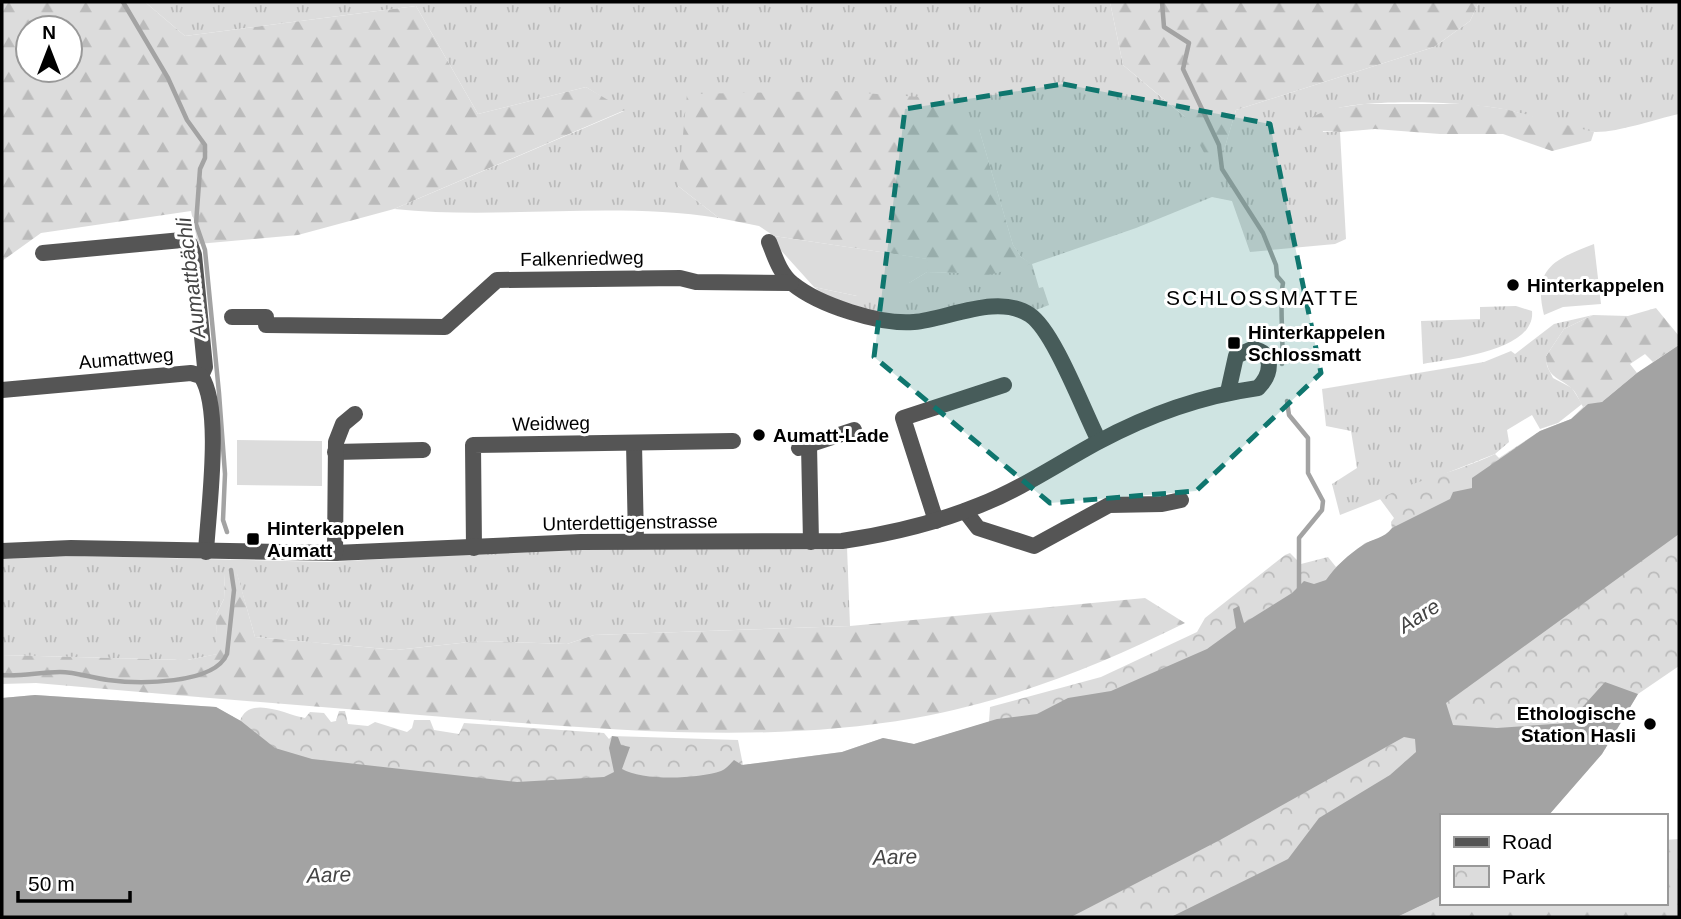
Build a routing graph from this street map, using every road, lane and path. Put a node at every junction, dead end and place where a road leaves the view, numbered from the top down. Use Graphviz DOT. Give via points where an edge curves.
graph roads {
  1 [pos="769,242"];
  2 [pos="43,253"];
  3 [pos="791,283"];
  4 [pos="232,317"];
  5 [pos="201,376"];
  6 [pos="1004,384"];
  7 [pos="2,390"];
  8 [pos="1228,392"];
  9 [pos="355,414"];
  10 [pos="854,430"];
  11 [pos="733,441"];
  12 [pos="1099,441"];
  13 [pos="634,443"];
  14 [pos="424,450"];
  15 [pos="335,452"];
  16 [pos="1181,500"];
  17 [pos="965,511"];
  18 [pos="936,520"];
  19 [pos="636,541"];
  20 [pos="811,542"];
  21 [pos="474,548"];
  22 [pos="2,551"];
  23 [pos="206,552"];
  24 [pos="335,553"];
  1 -- 3 [label="street"];
  2 -- 5 [label="street" via="183,240 190,244 205,368"];
  3 -- 4 [label="street, Falkenriedweg" via="680,278 497,280 445,327 266,325 266,317"];
  3 -- 12 [label="street, Falkenriedweg" via="820,300 881,321 915,322 993,308 1030,315 1048,337"];
  5 -- 7 [label="street, Aumattweg" via="191,373"];
  5 -- 23 [label="street, Aumattweg" via="208,396 213,452"];
  6 -- 18 [label="street" via="903,418"];
  8 -- 12 [label="street, Unterdettigenstrasse" via="1174,407"];
  9 -- 15 [label="street" via="340,429"];
  10 -- 20 [label="street" via="804,447"];
  11 -- 13 [label="street, Weidweg"];
  12 -- 17 [label="street, Unterdettigenstrasse"];
  13 -- 19 [label="street"];
  13 -- 21 [label="street, Weidweg" via="473,445"];
  14 -- 15 [label="street"];
  15 -- 24 [label="street"];
  16 -- 17 [label="street" via="1109,505 1034,546 978,528"];
  17 -- 18 [label="street, Unterdettigenstrasse"];
  18 -- 20 [label="street, Unterdettigenstrasse" via="882,535"];
  19 -- 20 [label="street, Unterdettigenstrasse"];
  19 -- 21 [label="street, Unterdettigenstrasse"];
  21 -- 24 [label="street, Unterdettigenstrasse"];
  22 -- 23 [label="street, Unterdettigenstrasse"];
  23 -- 24 [label="street, Unterdettigenstrasse"];
}
